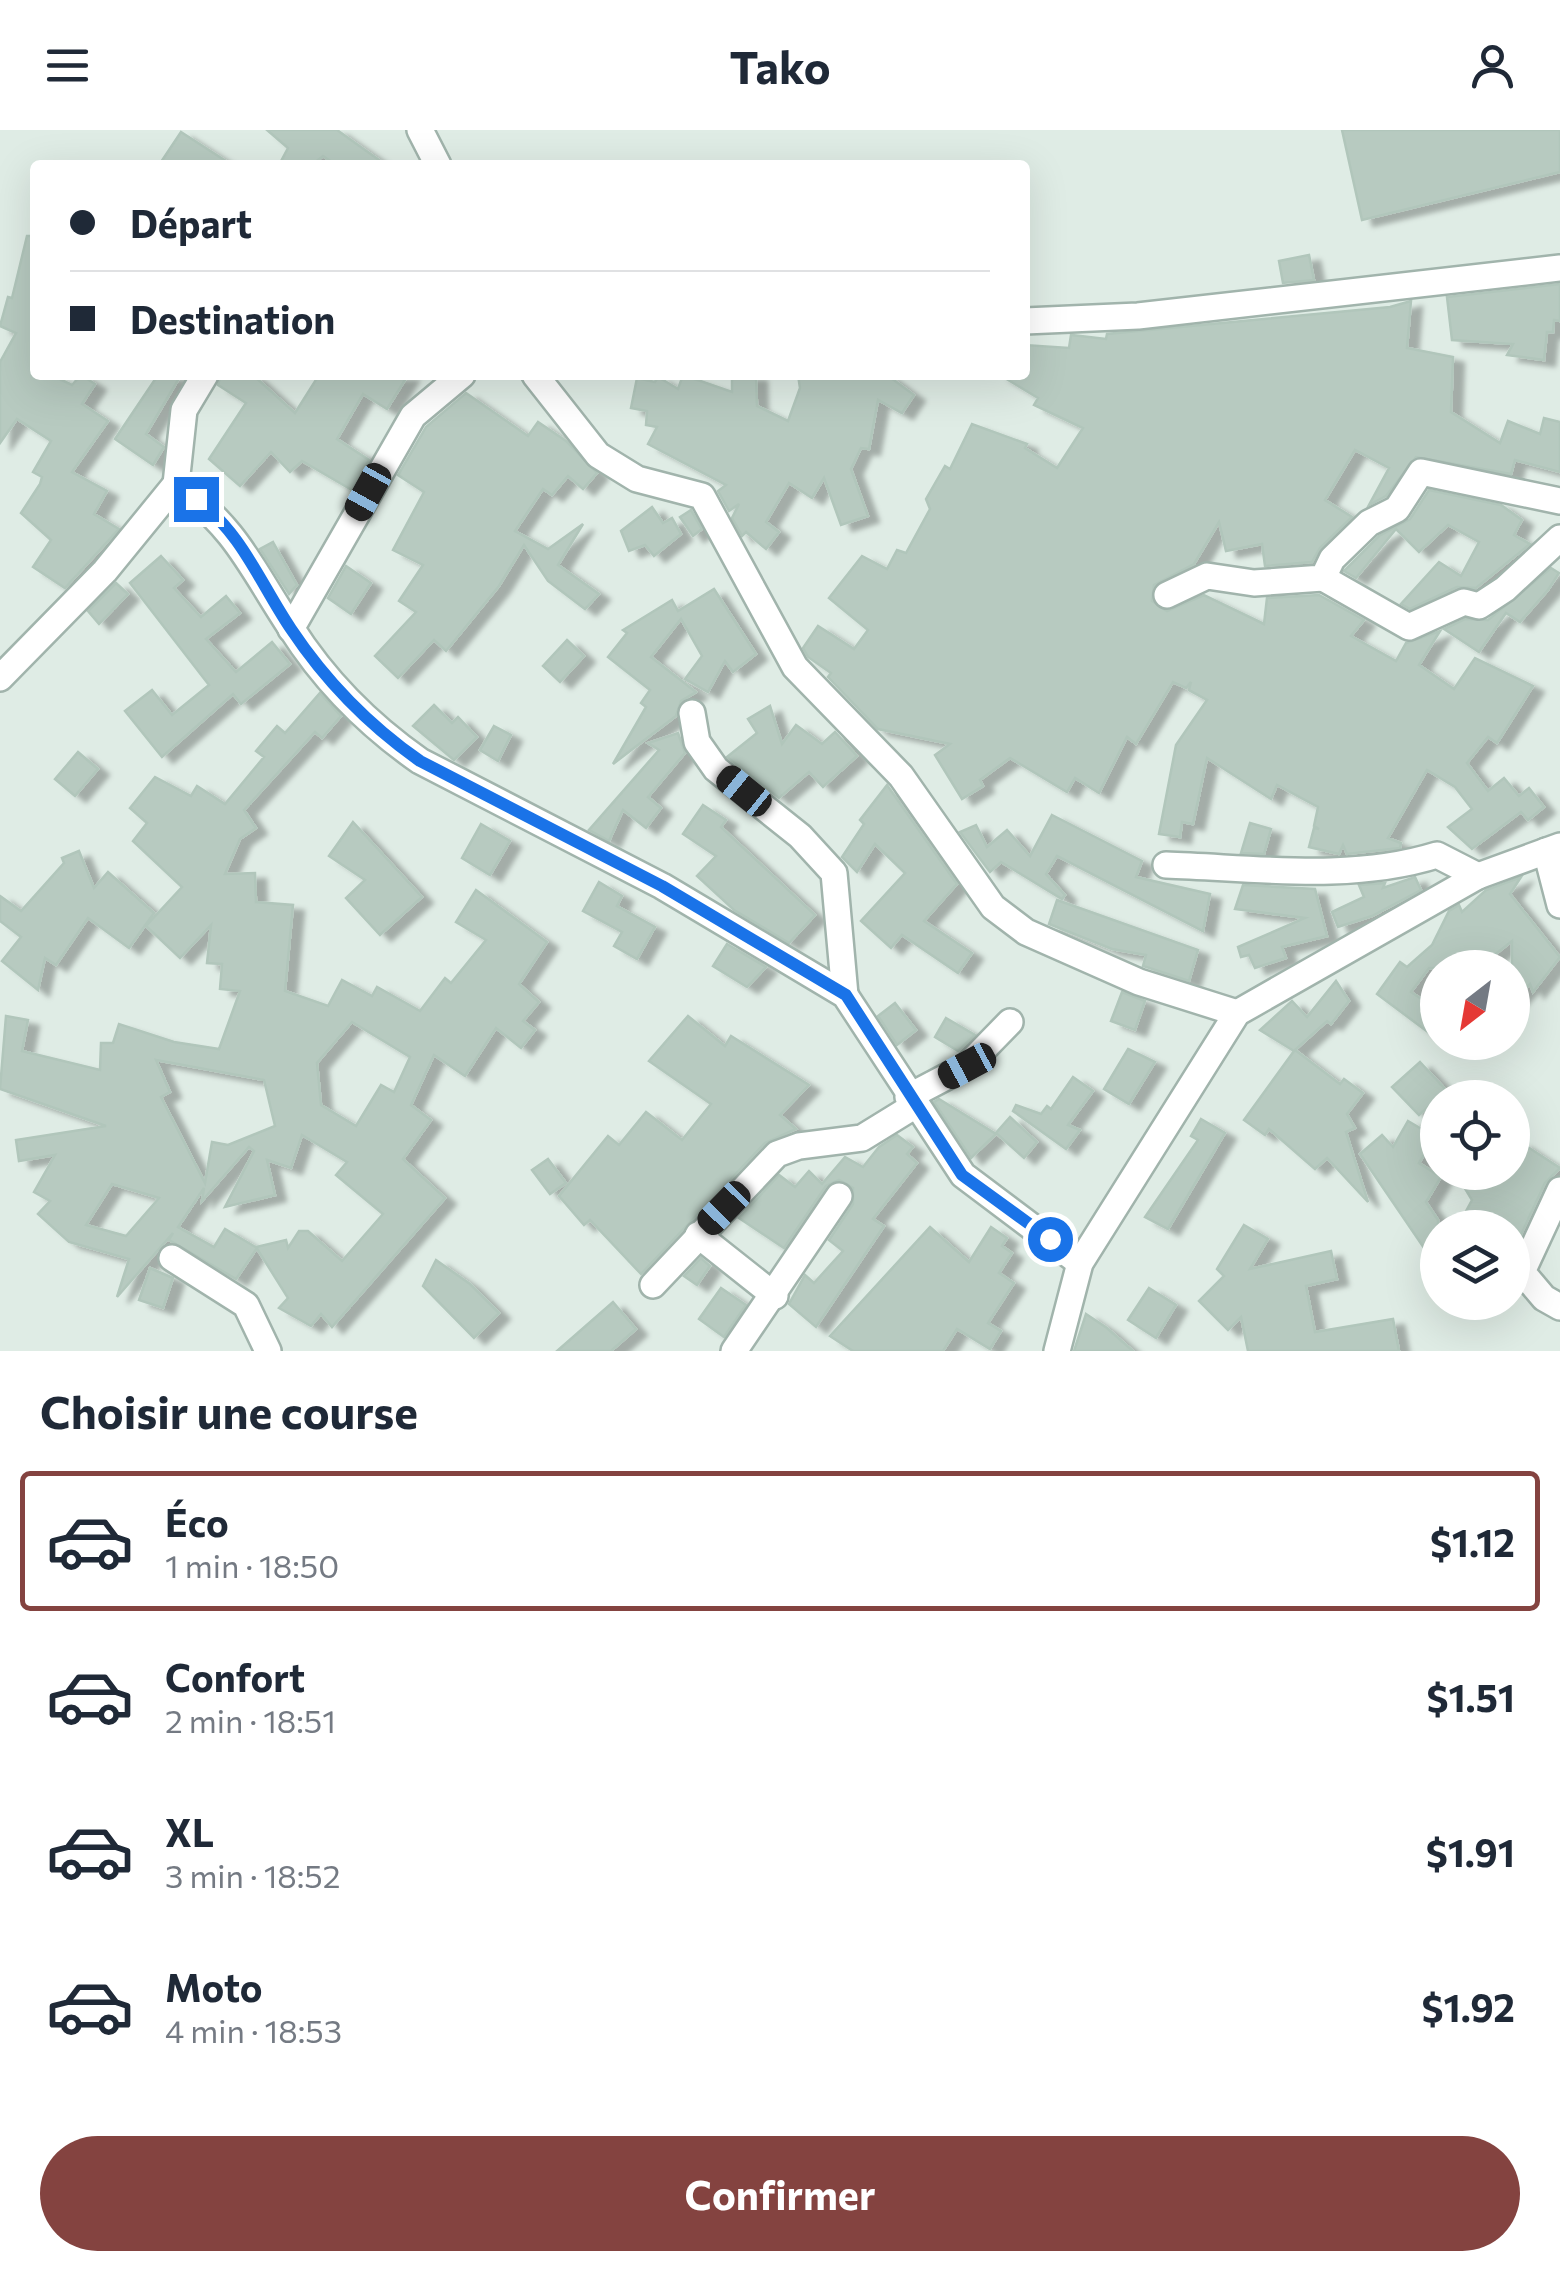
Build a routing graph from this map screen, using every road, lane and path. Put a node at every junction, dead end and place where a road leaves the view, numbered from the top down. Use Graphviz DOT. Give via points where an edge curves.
graph roads {
  1 [pos="420,130"];
  2 [pos="435,160"];
  3 [pos="1560,268"];
  4 [pos="1030,321"];
  5 [pos="202,380"];
  6 [pos="456,380"];
  7 [pos="538,380"];
  8 [pos="176,484"];
  9 [pos="1560,502"];
  10 [pos="1560,538"];
  11 [pos="1322,578"];
  12 [pos="1167,595"];
  13 [pos="291,629"];
  14 [pos="0,678"];
  15 [pos="692,714"];
  16 [pos="1553,849"];
  17 [pos="1166,865"];
  18 [pos="1478,876"];
  19 [pos="1560,906"];
  20 [pos="846,995"];
  21 [pos="1237,1013"];
  22 [pos="1010,1022"];
  23 [pos="911,1102"];
  24 [pos="1560,1190"];
  25 [pos="839,1196"];
  26 [pos="698,1235"];
  27 [pos="172,1258"];
  28 [pos="1080,1263"];
  29 [pos="653,1285"];
  30 [pos="775,1296"];
  31 [pos="1560,1307"];
  32 [pos="268,1351"];
  33 [pos="734,1351"];
  34 [pos="1057,1351"];
  1 -- 2 [label="street"];
  3 -- 4 [label="street" via="1138,316"];
  5 -- 8 [label="street" via="184,410"];
  6 -- 13 [label="street" via="413,416"];
  7 -- 21 [label="street" via="598,454 637,478 702,496 795,667 901,776 994,907 1026,932 1138,982"];
  8 -- 13 [label="street" via="216,514 243,546"];
  8 -- 14 [label="street" via="106,571"];
  9 -- 11 [label="street" via="1421,472 1397,509 1369,523"];
  10 -- 11 [label="street" via="1480,606 1464,602 1409,627"];
  11 -- 12 [label="street" via="1254,583 1207,576"];
  13 -- 20 [label="street" via="384,736 420,761 662,886"];
  15 -- 20 [label="street" via="697,742 716,768 800,836 834,873"];
  16 -- 18 [label="street"];
  16 -- 19 [label="street"];
  17 -- 18 [label="street" via="1358,871 1437,855"];
  18 -- 21 [label="street"];
  20 -- 23 [label="street"];
  21 -- 28 [label="street"];
  22 -- 23 [label="street" via="967,1066"];
  23 -- 26 [label="street" via="862,1138 777,1154"];
  23 -- 28 [label="street" via="962,1175"];
  24 -- 31 [label="street" via="1522,1272"];
  25 -- 30 [label="street"];
  26 -- 29 [label="street"];
  26 -- 30 [label="street"];
  27 -- 32 [label="street" via="246,1305"];
  28 -- 34 [label="street"];
  30 -- 33 [label="street"];
}
